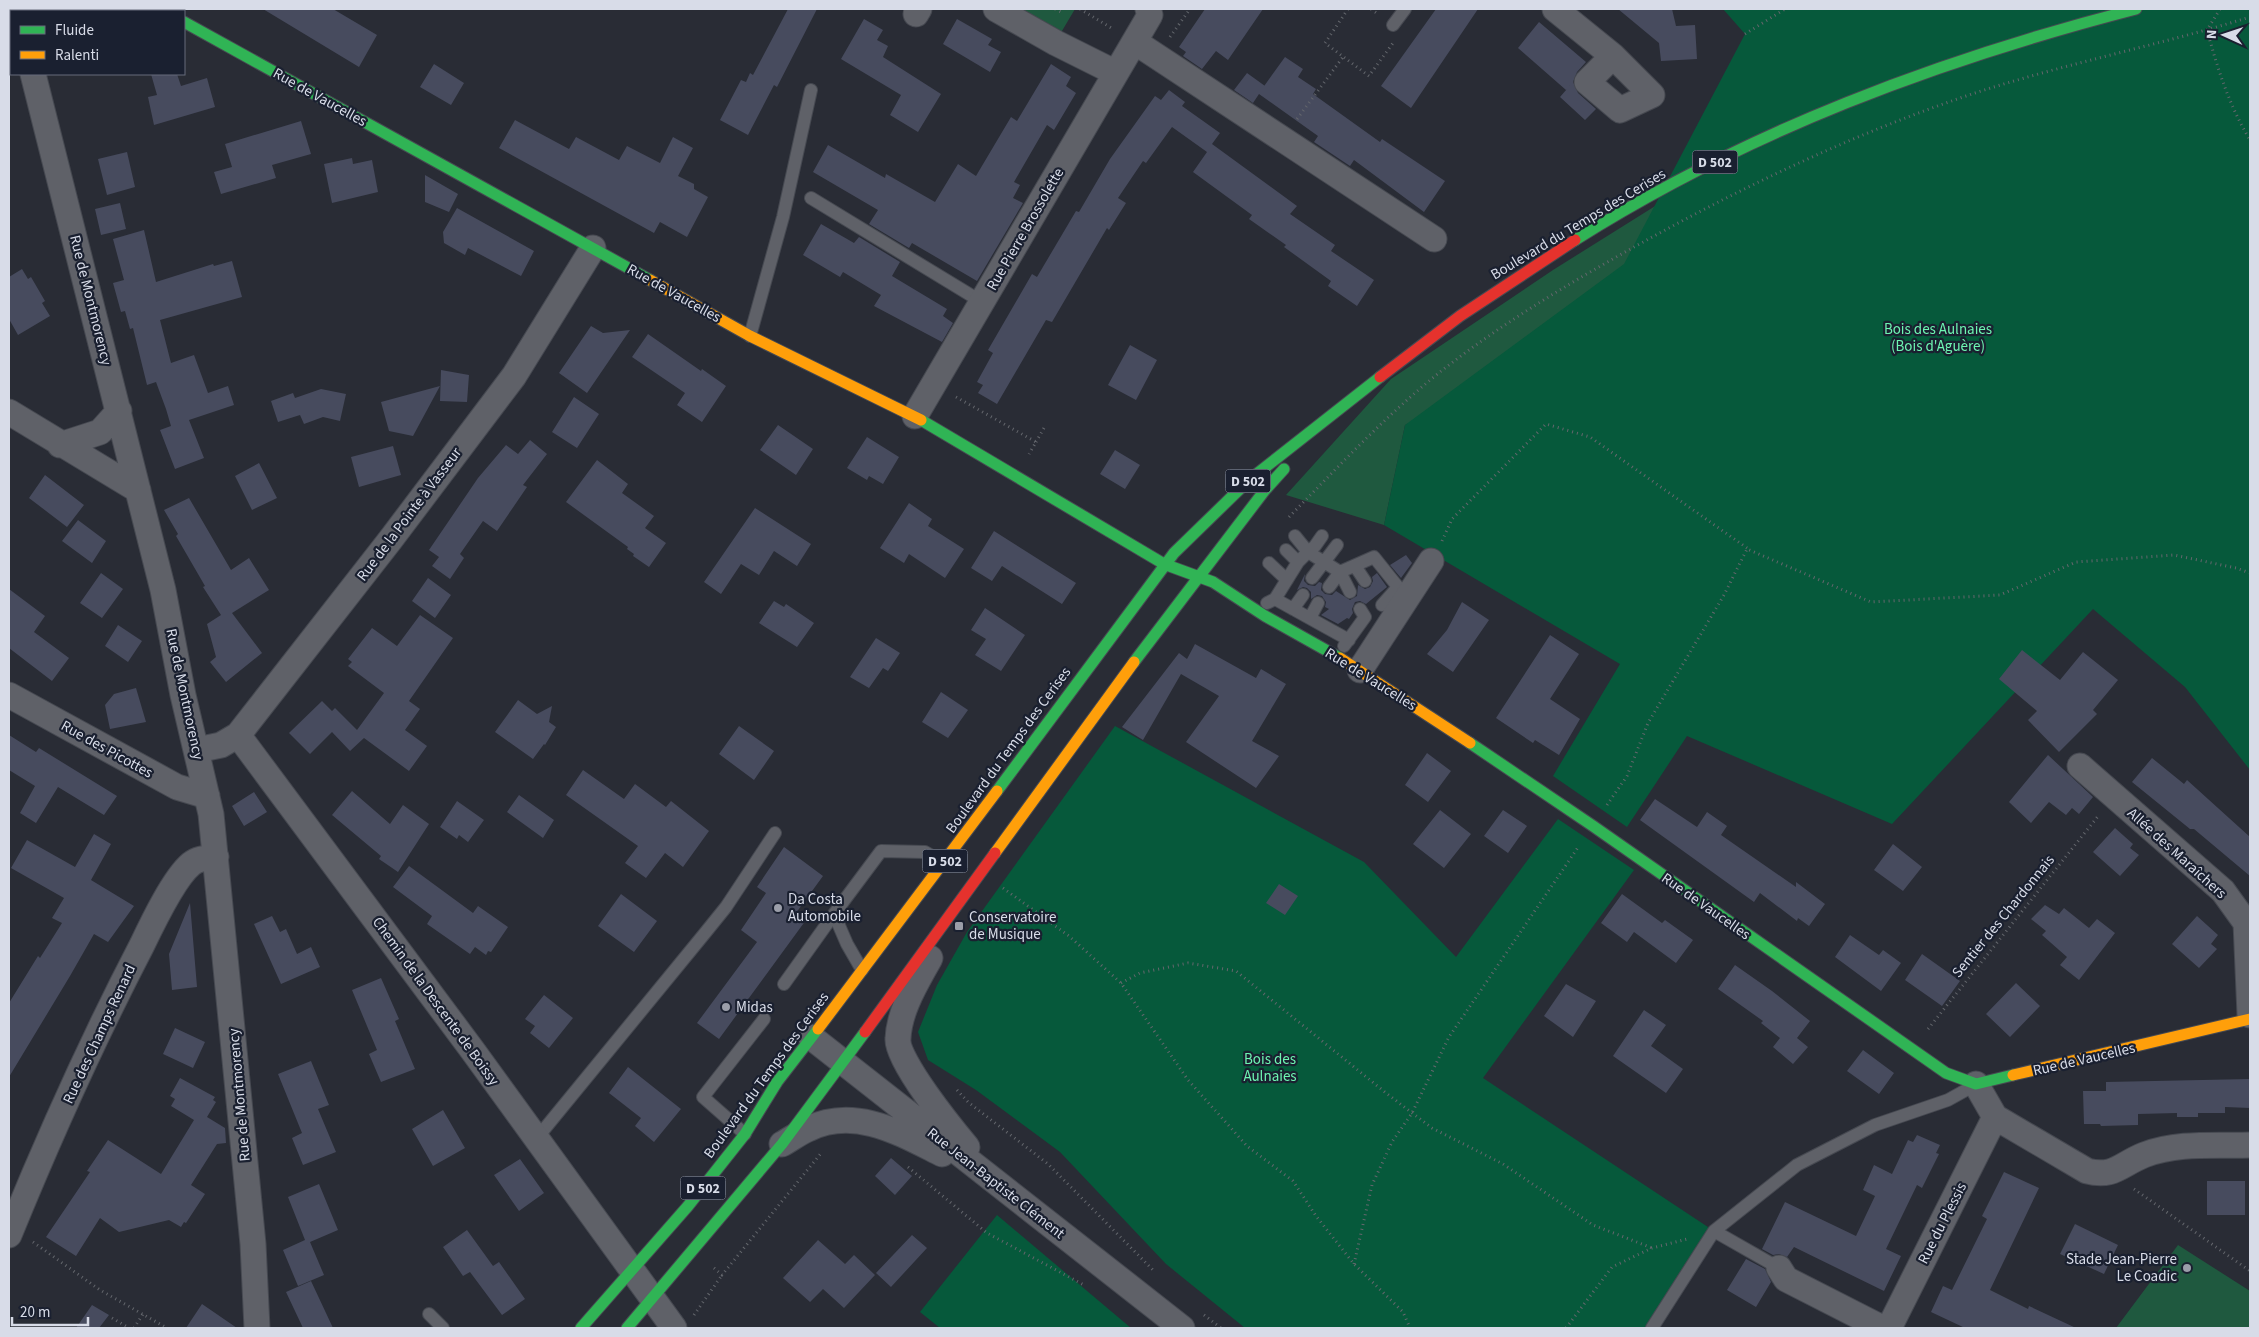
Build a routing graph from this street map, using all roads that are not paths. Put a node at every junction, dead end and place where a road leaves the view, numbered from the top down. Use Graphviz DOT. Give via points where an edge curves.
graph roads {
  1 [pos="996,9"];
  2 [pos="1148,9"];
  3 [pos="1406,9"];
  4 [pos="1555,9"];
  5 [pos="2136,9"];
  6 [pos="185,23"];
  7 [pos="1393,25"];
  8 [pos="1134,42"];
  9 [pos="1613,56"];
  10 [pos="1116,73"];
  11 [pos="33,75"];
  12 [pos="811,90"];
  13 [pos="811,198"];
  14 [pos="1434,239"];
  15 [pos="593,248"];
  16 [pos="982,302"];
  17 [pos="750,336"];
  18 [pos="1341,407"];
  19 [pos="118,411"];
  20 [pos="9,412"];
  21 [pos="915,416"];
  22 [pos="60,445"];
  23 [pos="138,490"];
  24 [pos="1295,536"];
  25 [pos="1322,536"];
  26 [pos="1337,545"];
  27 [pos="1286,550"];
  28 [pos="1308,552"];
  29 [pos="1298,562"];
  30 [pos="1431,562"];
  31 [pos="1269,563"];
  32 [pos="1324,563"];
  33 [pos="1164,564"];
  34 [pos="1355,566"];
  35 [pos="1340,572"];
  36 [pos="1199,576"];
  37 [pos="1312,578"];
  38 [pos="1287,580"];
  39 [pos="1365,581"];
  40 [pos="1328,587"];
  41 [pos="1350,592"];
  42 [pos="1303,595"];
  43 [pos="1275,599"];
  44 [pos="1318,603"];
  45 [pos="1254,609"];
  46 [pos="1293,609"];
  47 [pos="1310,618"];
  48 [pos="1348,640"];
  49 [pos="1337,656"];
  50 [pos="1360,670"];
  51 [pos="9,695"];
  52 [pos="238,735"];
  53 [pos="197,750"];
  54 [pos="2080,766"];
  55 [pos="207,796"];
  56 [pos="775,833"];
  57 [pos="216,857"];
  58 [pos="944,862"];
  59 [pos="834,914"];
  60 [pos="948,916"];
  61 [pos="862,970"];
  62 [pos="784,984"];
  63 [pos="2250,1015"];
  64 [pos="764,1019"];
  65 [pos="2250,1019"];
  66 [pos="811,1037"];
  67 [pos="843,1061"];
  68 [pos="1976,1084"];
  69 [pos="1995,1117"];
  70 [pos="745,1134"];
  71 [pos="537,1138"];
  72 [pos="782,1144"];
  73 [pos="2250,1145"];
  74 [pos="995,1182"];
  75 [pos="1714,1231"];
  76 [pos="10,1233"];
  77 [pos="1779,1268"];
  78 [pos="632,1270"];
  79 [pos="653,1300"];
  80 [pos="429,1314"];
  81 [pos="682,1324"];
  82 [pos="257,1328"];
  83 [pos="443,1328"];
  84 [pos="581,1328"];
  85 [pos="627,1328"];
  86 [pos="1182,1328"];
  87 [pos="1652,1328"];
  88 [pos="1882,1328"];
  89 [pos="1889,1328"];
  1 -- 10 [label="street"];
  2 -- 8 [label="street, Rue Pierre Brossolette" via="1150,15"];
  3 -- 7 [label="lane"];
  4 -- 9 [label="street"];
  5 -- 18 [label="main road, Boulevard du Temps des Cerises / D 502" via="1940,67 1848,101 1741,149 1624,210 1489,294 1418,345"];
  6 -- 15 [label="main road, Rue de Vaucelles"];
  8 -- 10 [label="street, Rue Pierre Brossolette"];
  8 -- 14 [label="street"];
  10 -- 16 [label="street, Rue Pierre Brossolette"];
  11 -- 19 [label="street, Rue de Montmorency"];
  12 -- 17 [label="lane" via="783,218"];
  13 -- 16 [label="lane"];
  15 -- 17 [label="main road, Rue de Vaucelles"];
  15 -- 52 [label="street, Rue de la Pointe à Vasseur" via="514,376"];
  16 -- 21 [label="street, Rue Pierre Brossolette"];
  17 -- 21 [label="main road, Rue de Vaucelles"];
  18 -- 33 [label="main road, Boulevard du Temps des Cerises / D 502" via="1248,481 1190,534"];
  18 -- 36 [label="main road, Boulevard du Temps des Cerises / D 502" via="1265,490"];
  19 -- 22 [label="street" via="100,432"];
  19 -- 23 [label="street, Rue de Montmorency"];
  20 -- 22 [label="street"];
  21 -- 33 [label="main road, Rue de Vaucelles"];
  22 -- 23 [label="street"];
  23 -- 53 [label="street, Rue de Montmorency"];
  24 -- 28 [label="lane"];
  25 -- 28 [label="lane"];
  26 -- 32 [label="lane"];
  27 -- 29 [label="lane"];
  28 -- 29 [label="lane"];
  28 -- 32 [label="lane"];
  29 -- 38 [label="lane"];
  30 -- 50 [label="street"];
  31 -- 38 [label="lane"];
  32 -- 35 [label="lane"];
  32 -- 37 [label="lane"];
  33 -- 36 [label="main road, Rue de Vaucelles"];
  33 -- 58 [label="main road, Boulevard du Temps des Cerises / D 502"];
  34 -- 35 [label="lane"];
  34 -- 39 [label="lane"];
  34 -- 48 [label="lane" via="1374,557 1398,587 1362,613"];
  35 -- 40 [label="lane"];
  35 -- 41 [label="lane"];
  36 -- 45 [label="main road, Rue de Vaucelles" via="1214,582"];
  36 -- 60 [label="main road, Boulevard du Temps des Cerises / D 502"];
  38 -- 43 [label="lane"];
  42 -- 46 [label="lane"];
  43 -- 45 [label="lane"];
  43 -- 46 [label="lane"];
  44 -- 47 [label="lane"];
  45 -- 49 [label="main road, Rue de Vaucelles"];
  46 -- 47 [label="lane"];
  47 -- 48 [label="lane"];
  48 -- 49 [label="lane"];
  49 -- 50 [label="main road, Rue de Vaucelles"];
  50 -- 68 [label="main road, Rue de Vaucelles" via="1593,826 1911,1050 1946,1073"];
  51 -- 55 [label="street, Rue des Picottes" via="177,787"];
  52 -- 53 [label="street, Rue de la Pointe à Vasseur" via="221,745"];
  52 -- 71 [label="street, Chemin de la Descente de Boissy"];
  53 -- 55 [label="street, Rue de Montmorency"];
  54 -- 63 [label="street, Allée des Maraîchers" via="2223,891 2246,923"];
  55 -- 57 [label="street, Rue de Montmorency"];
  56 -- 71 [label="lane" via="726,907"];
  57 -- 76 [label="street, Rue des Champs Renard" via="192,863 161,908 48,1141"];
  57 -- 82 [label="street, Rue de Montmorency" via="253,1244"];
  58 -- 59 [label="lane" via="925,852 881,851"];
  58 -- 61 [label="main road, Boulevard du Temps des Cerises / D 502"];
  59 -- 61 [label="lane"];
  59 -- 62 [label="lane"];
  60 -- 67 [label="main road, Boulevard du Temps des Cerises / D 502"];
  60 -- 74 [label="street" via="910,996 897,1041 909,1068 940,1114"];
  61 -- 66 [label="main road, Boulevard du Temps des Cerises / D 502"];
  64 -- 70 [label="lane" via="703,1097"];
  65 -- 68 [label="main road, Rue de Vaucelles"];
  66 -- 67 [label="street, Rue Jean-Baptiste Clément"];
  66 -- 70 [label="main road, Boulevard du Temps des Cerises / D 502" via="772,1088"];
  67 -- 72 [label="main road, Boulevard du Temps des Cerises / D 502"];
  67 -- 74 [label="street, Rue Jean-Baptiste Clément"];
  68 -- 69 [label="street"];
  68 -- 75 [label="lane" via="1948,1100 1875,1125 1796,1165"];
  69 -- 73 [label="street" via="2087,1171 2099,1174 2111,1173 2161,1148"];
  69 -- 89 [label="street, Rue du Plessis"];
  70 -- 78 [label="main road, Boulevard du Temps des Cerises / D 502"];
  71 -- 78 [label="street, Chemin de la Descente de Boissy"];
  72 -- 74 [label="street" via="809,1128 825,1123 862,1120 912,1139"];
  72 -- 79 [label="main road, Boulevard du Temps des Cerises / D 502"];
  74 -- 86 [label="street, Rue Jean-Baptiste Clément"];
  75 -- 77 [label="lane"];
  75 -- 87 [label="lane"];
  77 -- 88 [label="street" via="1786,1280"];
  78 -- 79 [label="street, Chemin de la Descente de Boissy"];
  78 -- 84 [label="main road, Boulevard du Temps des Cerises / D 502"];
  79 -- 81 [label="street"];
  79 -- 85 [label="main road, Boulevard du Temps des Cerises / D 502"];
  80 -- 83 [label="lane"];
}
